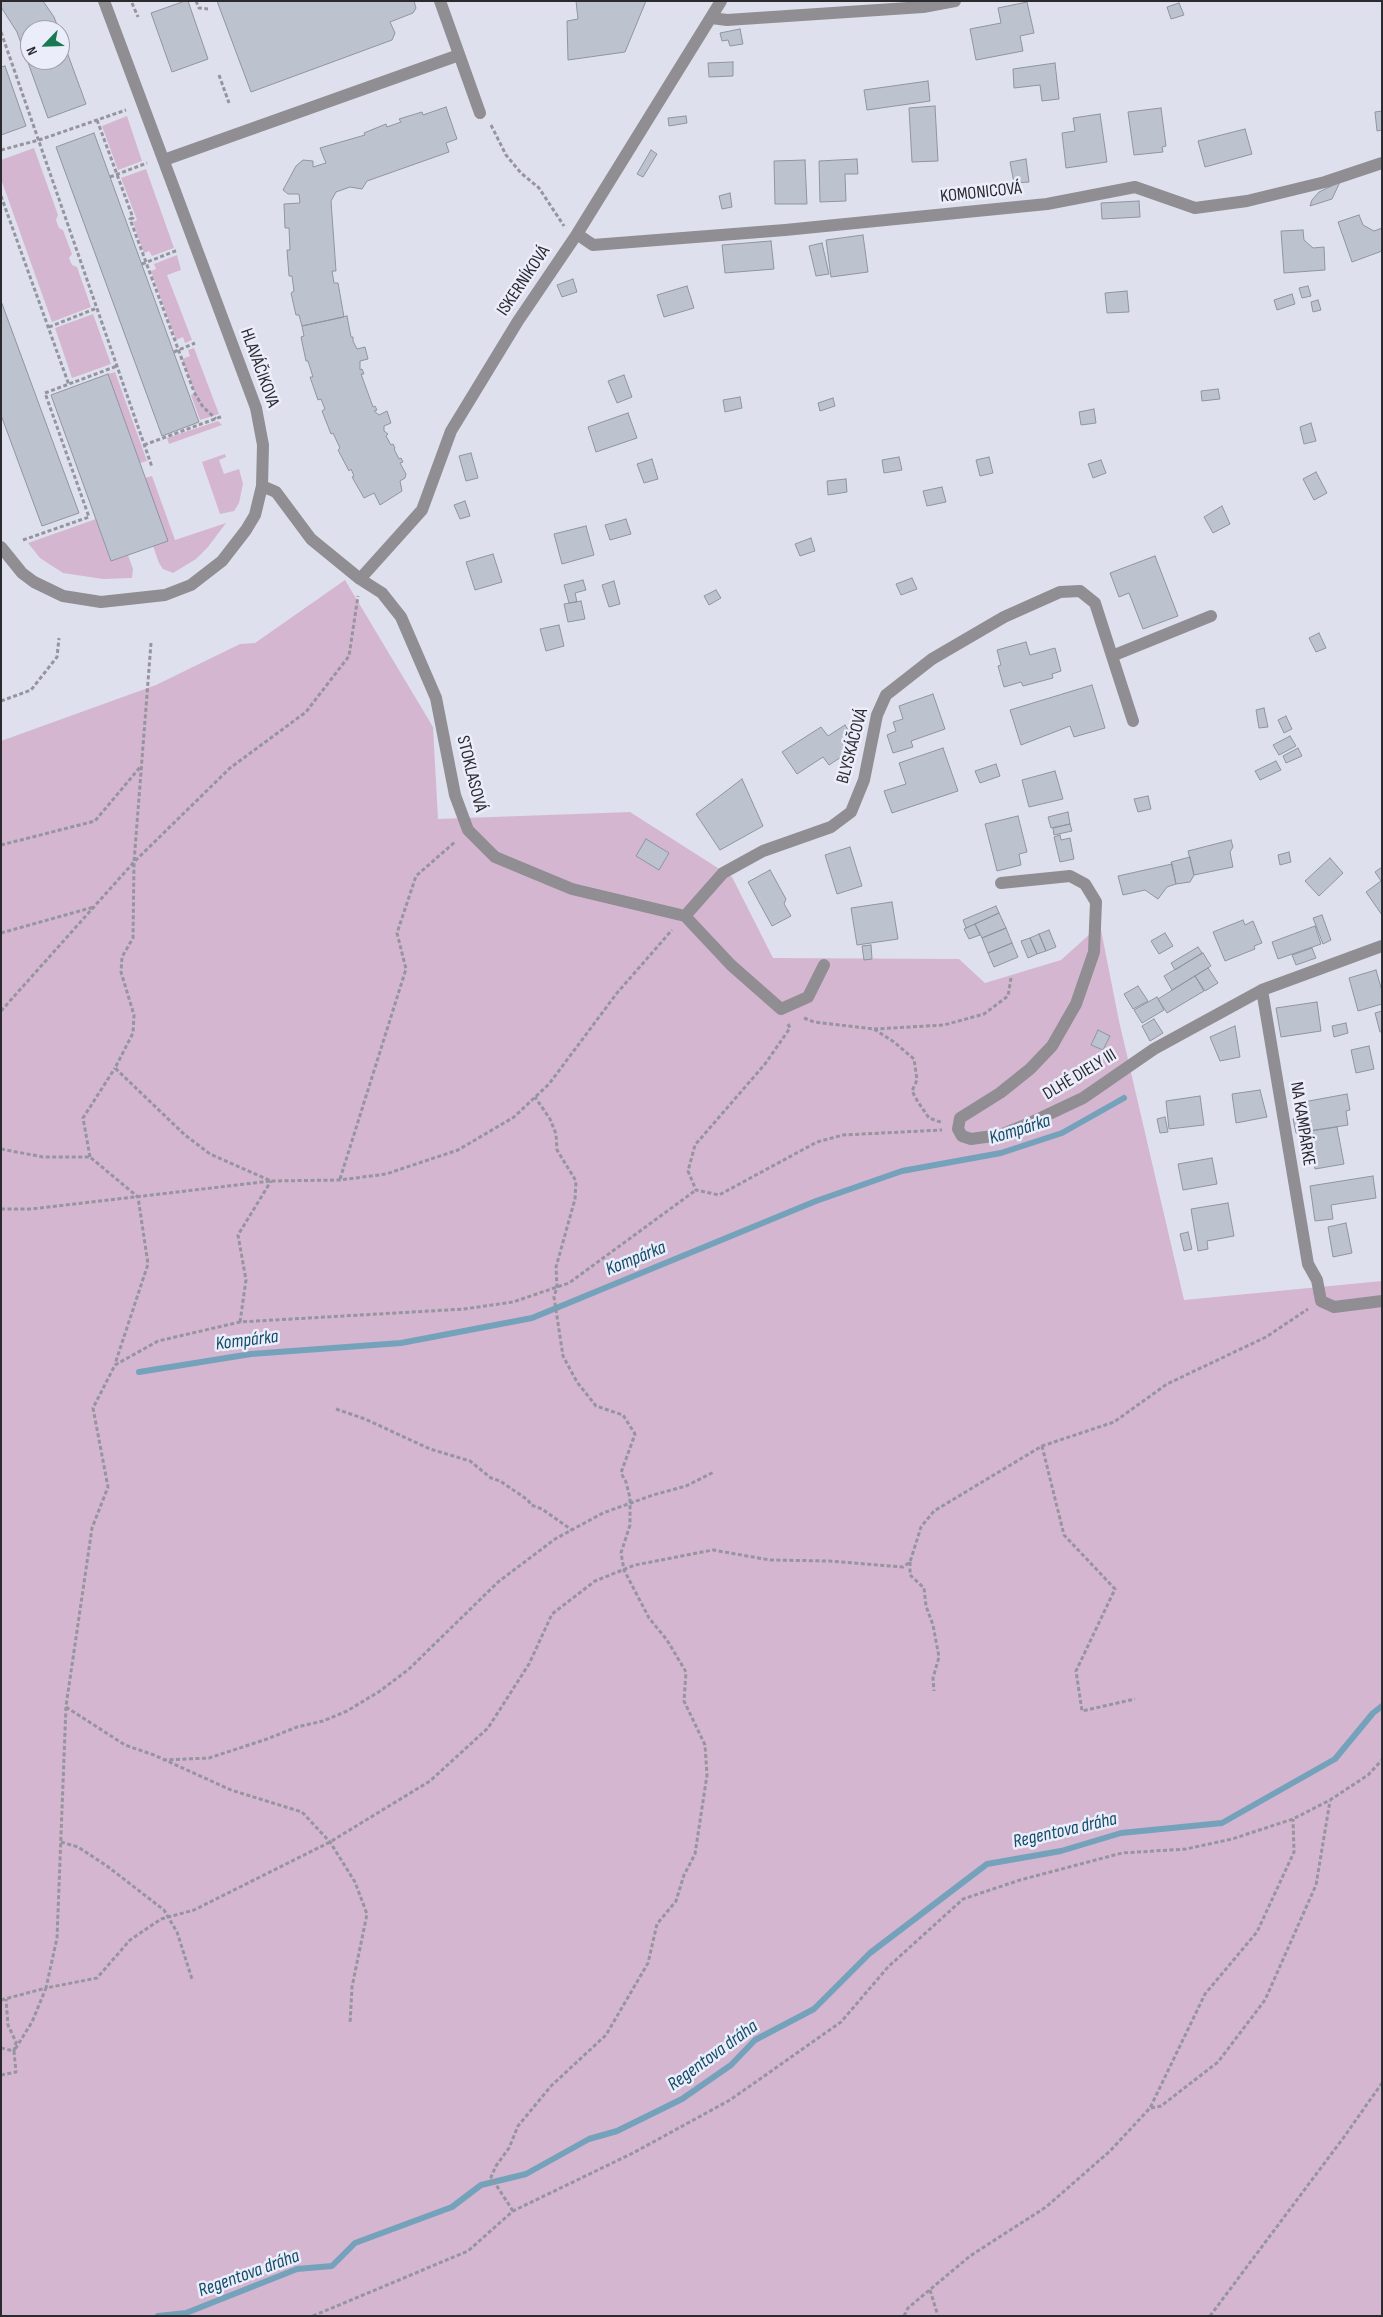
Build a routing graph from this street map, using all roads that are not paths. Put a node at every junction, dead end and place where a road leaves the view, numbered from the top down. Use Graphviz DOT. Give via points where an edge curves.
graph roads {
  1 [pos="104,1"];
  2 [pos="440,1"];
  3 [pos="722,1"];
  4 [pos="955,1"];
  5 [pos="712,18"];
  6 [pos="458,55"];
  7 [pos="480,113"];
  8 [pos="164,160"];
  9 [pos="1382,162"];
  10 [pos="577,234"];
  11 [pos="262,486"];
  12 [pos="1,548"];
  13 [pos="360,579"];
  14 [pos="1212,616"];
  15 [pos="1112,656"];
  16 [pos="1133,721"];
  17 [pos="1000,883"];
  18 [pos="684,916"];
  19 [pos="1382,946"];
  20 [pos="824,965"];
  21 [pos="1262,990"];
  22 [pos="1382,1301"];
  1 -- 8 [label="street, HLAVÁČIKOVA"];
  2 -- 6 [label="street"];
  3 -- 5 [label="street, ISKERNÍKOVÁ"];
  4 -- 5 [label="street" via="923,7 727,20"];
  5 -- 10 [label="street, ISKERNÍKOVÁ"];
  6 -- 7 [label="street"];
  6 -- 8 [label="street"];
  8 -- 11 [label="street, HLAVÁČIKOVA" via="259,418 263,445"];
  9 -- 10 [label="street, KOMONICOVÁ" via="1308,187 1247,201 1195,208 1134,186 1047,204 804,228 593,245"];
  10 -- 13 [label="street, ISKERNÍKOVÁ" via="518,321 451,431 422,510"];
  11 -- 12 [label="street, HLAVÁČIKOVA" via="254,515 222,561 185,588 165,595 122,601 80,600 63,596 22,573"];
  11 -- 13 [label="street, STOKLASOVÁ" via="276,492 311,540"];
  13 -- 18 [label="street, STOKLASOVÁ" via="382,593 401,617 436,698 455,795 468,830 495,857 572,889"];
  14 -- 15 [label="street"];
  15 -- 16 [label="street, BLYSKÁČOVÁ"];
  15 -- 18 [label="street, BLYSKÁČOVÁ" via="1095,603 1080,591 1060,592 1004,617 932,658 886,695 876,716 864,780 851,812 831,827 763,851 723,873"];
  17 -- 21 [label="street, DLHÉ DIELY III" via="1070,876 1085,884 1096,902 1094,952 1076,1004 1052,1046 1000,1093 960,1118 958,1129 962,1136 970,1139 1000,1135 1083,1098 1154,1049"];
  18 -- 20 [label="street" via="781,1009 808,997"];
  19 -- 21 [label="street, DLHÉ DIELY III"];
  21 -- 22 [label="street, NA KAMPÁRKE" via="1308,1264 1317,1280 1322,1301 1334,1307"];
}
